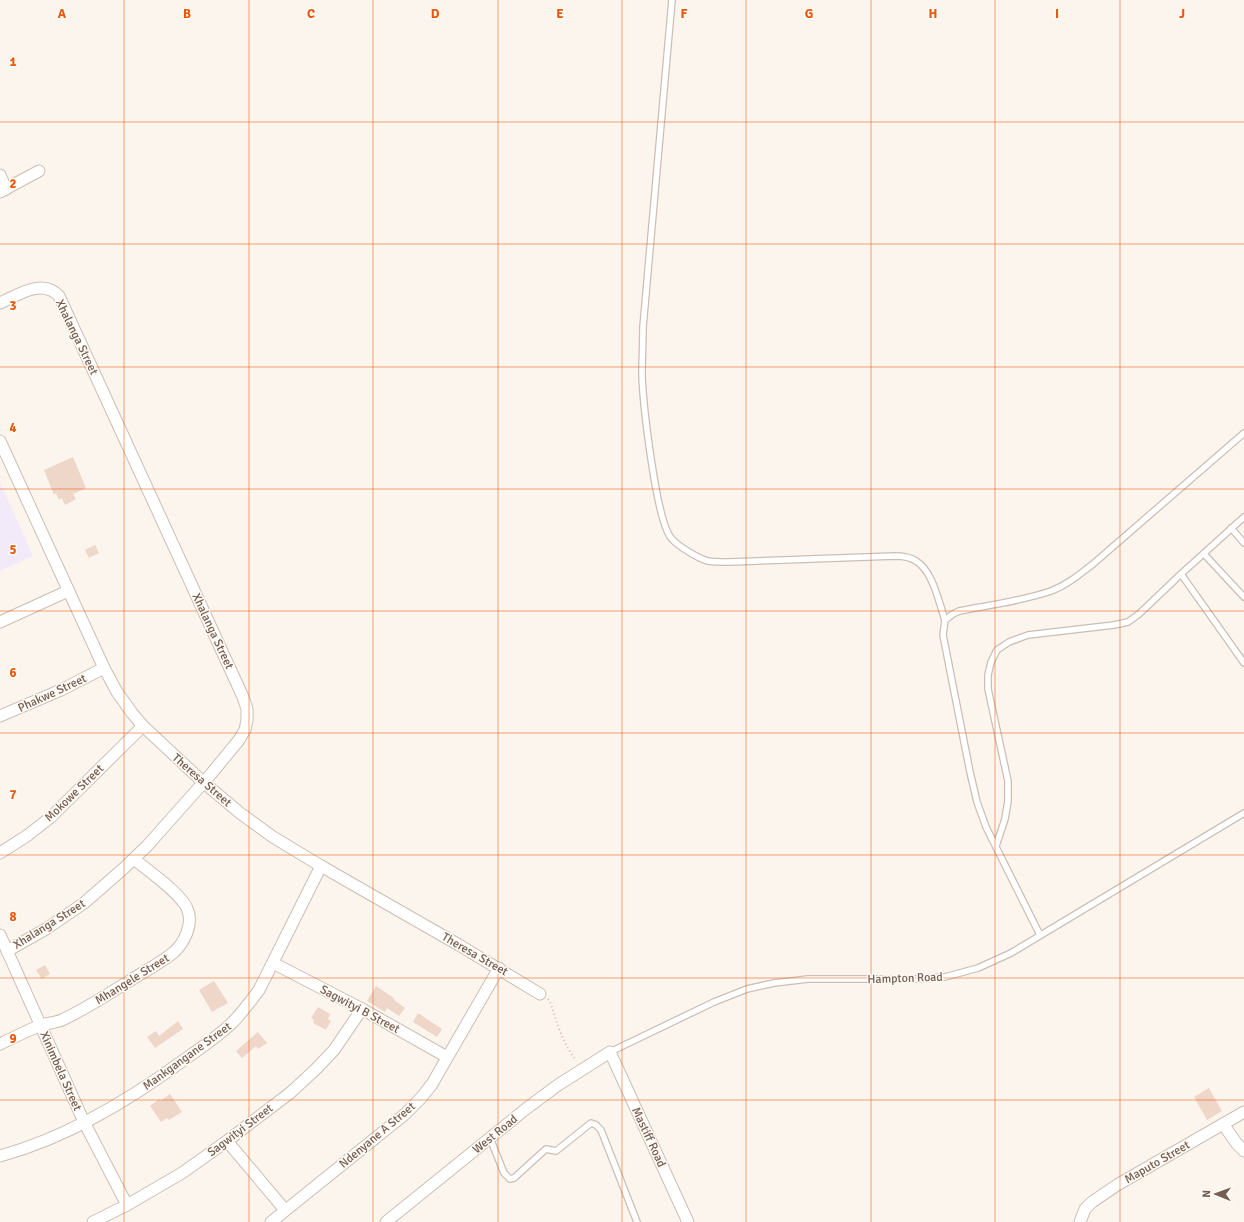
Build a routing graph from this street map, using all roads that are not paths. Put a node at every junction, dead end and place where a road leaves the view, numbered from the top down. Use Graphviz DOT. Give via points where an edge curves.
graph roads {
  1 [pos="672,0"];
  2 [pos="38,171"];
  3 [pos="0,175"];
  4 [pos="3,190"];
  5 [pos="0,303"];
  6 [pos="1244,433"];
  7 [pos="0,441"];
  8 [pos="1244,518"];
  9 [pos="1231,528"];
  10 [pos="1244,543"];
  11 [pos="1204,554"];
  12 [pos="1181,574"];
  13 [pos="68,591"];
  14 [pos="1244,597"];
  15 [pos="945,620"];
  16 [pos="0,622"];
  17 [pos="1244,663"];
  18 [pos="104,668"];
  19 [pos="0,716"];
  20 [pos="143,726"];
  21 [pos="203,782"];
  22 [pos="1244,813"];
  23 [pos="996,846"];
  24 [pos="0,853"];
  25 [pos="134,859"];
  26 [pos="321,866"];
  27 [pos="0,934"];
  28 [pos="1040,936"];
  29 [pos="7,951"];
  30 [pos="273,963"];
  31 [pos="499,968"];
  32 [pos="540,994"];
  33 [pos="362,1010"];
  34 [pos="40,1026"];
  35 [pos="0,1044"];
  36 [pos="610,1052"];
  37 [pos="447,1057"];
  38 [pos="1244,1112"];
  39 [pos="84,1122"];
  40 [pos="1223,1124"];
  41 [pos="490,1138"];
  42 [pos="227,1141"];
  43 [pos="1244,1151"];
  44 [pos="0,1156"];
  45 [pos="127,1205"];
  46 [pos="285,1210"];
  47 [pos="93,1222"];
  48 [pos="271,1222"];
  49 [pos="386,1222"];
  50 [pos="637,1222"];
  51 [pos="688,1222"];
  52 [pos="1080,1222"];
  1 -- 15 [label="lane" via="643,327 642,376 658,499 671,538 687,551 707,561 907,557 925,568"];
  2 -- 4 [label="street"];
  3 -- 4 [label="street"];
  5 -- 21 [label="street, Xhalanga Street" via="37,288 49,289 59,296 243,697 247,709 245,730"];
  6 -- 15 [label="lane" via="1072,580 1052,590 1026,598 960,611"];
  7 -- 13 [label="street, Theresa Street"];
  8 -- 9 [label="lane"];
  9 -- 10 [label="lane"];
  9 -- 11 [label="lane"];
  11 -- 12 [label="lane"];
  11 -- 14 [label="lane"];
  12 -- 17 [label="lane"];
  12 -- 23 [label="lane" via="1128,622 1028,635 997,650 990,662 988,689 1008,781 1008,801"];
  13 -- 16 [label="street"];
  13 -- 18 [label="street, Theresa Street"];
  15 -- 23 [label="lane" via="944,635 970,772 977,802"];
  18 -- 19 [label="street, Phakwe Street"];
  18 -- 20 [label="street, Theresa Street" via="117,692"];
  20 -- 21 [label="street, Theresa Street"];
  20 -- 24 [label="street, Mokowe Street" via="51,817"];
  21 -- 25 [label="street, Xhalanga Street"];
  21 -- 26 [label="street, Theresa Street" via="268,833"];
  22 -- 28 [label="lane, Hampton Road"];
  23 -- 28 [label="lane"];
  25 -- 29 [label="street, Xhalanga Street" via="68,915"];
  25 -- 34 [label="street, Mhangele Street" via="184,902 190,920 182,943 161,962 79,1012 60,1021"];
  26 -- 30 [label="street, Mankgangane Street"];
  26 -- 31 [label="street, Theresa Street"];
  27 -- 29 [label="street, Xinimbela Street"];
  28 -- 36 [label="lane, Hampton Road" via="978,968 945,977 808,979 747,989"];
  29 -- 34 [label="street, Xinimbela Street"];
  30 -- 33 [label="street, Sagwityi B Street"];
  30 -- 39 [label="street, Mankgangane Street" via="259,990 246,1007 212,1040 146,1087"];
  31 -- 32 [label="street, Theresa Street"];
  31 -- 37 [label="street, Ndenyane A Street"];
  33 -- 37 [label="street, Sagwityi B Street"];
  33 -- 42 [label="street, Sagwityi Street" via="334,1050 316,1069 290,1093"];
  34 -- 35 [label="street, Mhangele Street"];
  34 -- 39 [label="street, Xinimbela Street"];
  36 -- 41 [label="street, West Road" via="528,1108"];
  36 -- 51 [label="street, Mastiff Road"];
  37 -- 46 [label="street, Ndenyane A Street" via="432,1084 404,1115"];
  38 -- 40 [label="street, Maputo Street"];
  39 -- 44 [label="street, Mankgangane Street" via="44,1141"];
  39 -- 45 [label="street, Xinimbela Street"];
  40 -- 43 [label="street"];
  40 -- 52 [label="street, Maputo Street" via="1092,1202 1085,1209"];
  41 -- 49 [label="street, West Road"];
  41 -- 50 [label="lane" via="504,1173 510,1179 546,1149 556,1151 591,1123 596,1125 601,1130"];
  42 -- 45 [label="street, Sagwityi Street"];
  42 -- 46 [label="street"];
  45 -- 47 [label="street, Sagwityi Street"];
  46 -- 48 [label="street, Ndenyane A Street"];
}
